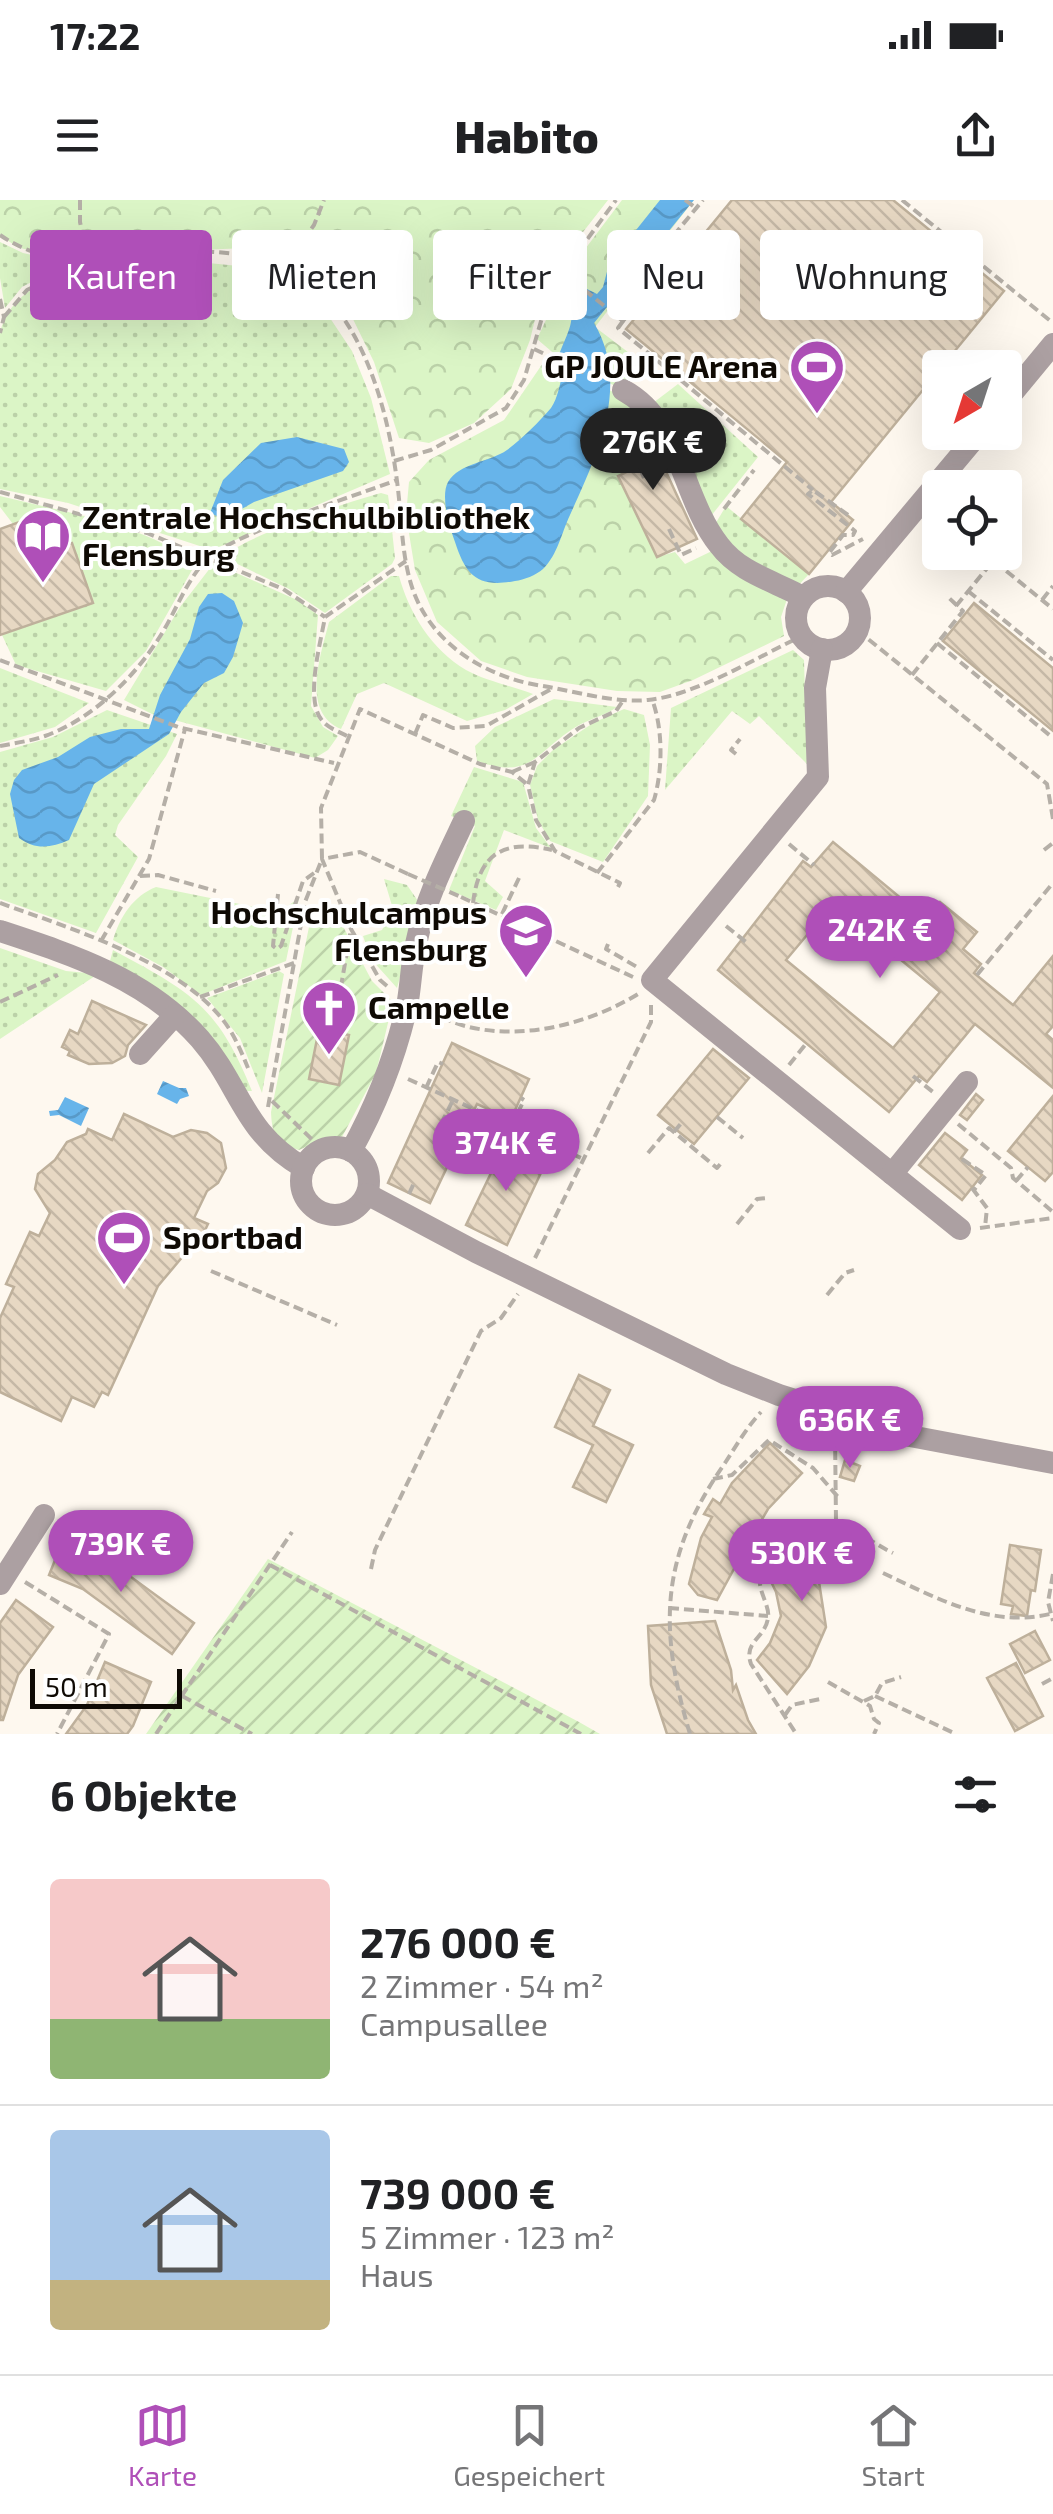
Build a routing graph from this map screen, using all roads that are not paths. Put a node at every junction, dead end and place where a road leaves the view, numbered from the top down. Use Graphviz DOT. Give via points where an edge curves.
graph roads {
  1 [pos="1053,344"];
  2 [pos="1022,381"];
  3 [pos="623,390"];
  4 [pos="965,450"];
  5 [pos="846,592"];
  6 [pos="804,597"];
  7 [pos="822,649"];
  8 [pos="464,821"];
  9 [pos="0,930"];
  10 [pos="175,1015"];
  11 [pos="140,1054"];
  12 [pos="967,1082"];
  13 [pos="351,1151"];
  14 [pos="304,1168"];
  15 [pos="892,1174"];
  16 [pos="367,1194"];
  17 [pos="960,1229"];
  18 [pos="1053,1463"];
  19 [pos="44,1515"];
  20 [pos="4,1578"];
  1 -- 2 [label="street"];
  3 -- 6 [label="street" via="650,410 711,533 744,569"];
  4 -- 5 [label="street"];
  5 -- 6 [label="street" via="824,586"];
  5 -- 7 [label="street" via="858,608 857,630 846,644"];
  6 -- 7 [label="street" via="796,616 802,636"];
  7 -- 15 [label="street" via="815,688 818,778 708,911 641,978"];
  8 -- 13 [label="street" via="431,892 390,1071"];
  9 -- 10 [label="street" via="92,962"];
  10 -- 11 [label="street"];
  10 -- 14 [label="street" via="200,1039 256,1128"];
  12 -- 15 [label="street"];
  13 -- 14 [label="street" via="322,1149"];
  13 -- 16 [label="street" via="368,1169"];
  14 -- 16 [label="street" via="306,1199 323,1213 346,1213"];
  15 -- 17 [label="street"];
  16 -- 18 [label="street" via="778,1395 910,1436"];
  19 -- 20 [label="street"];
}
